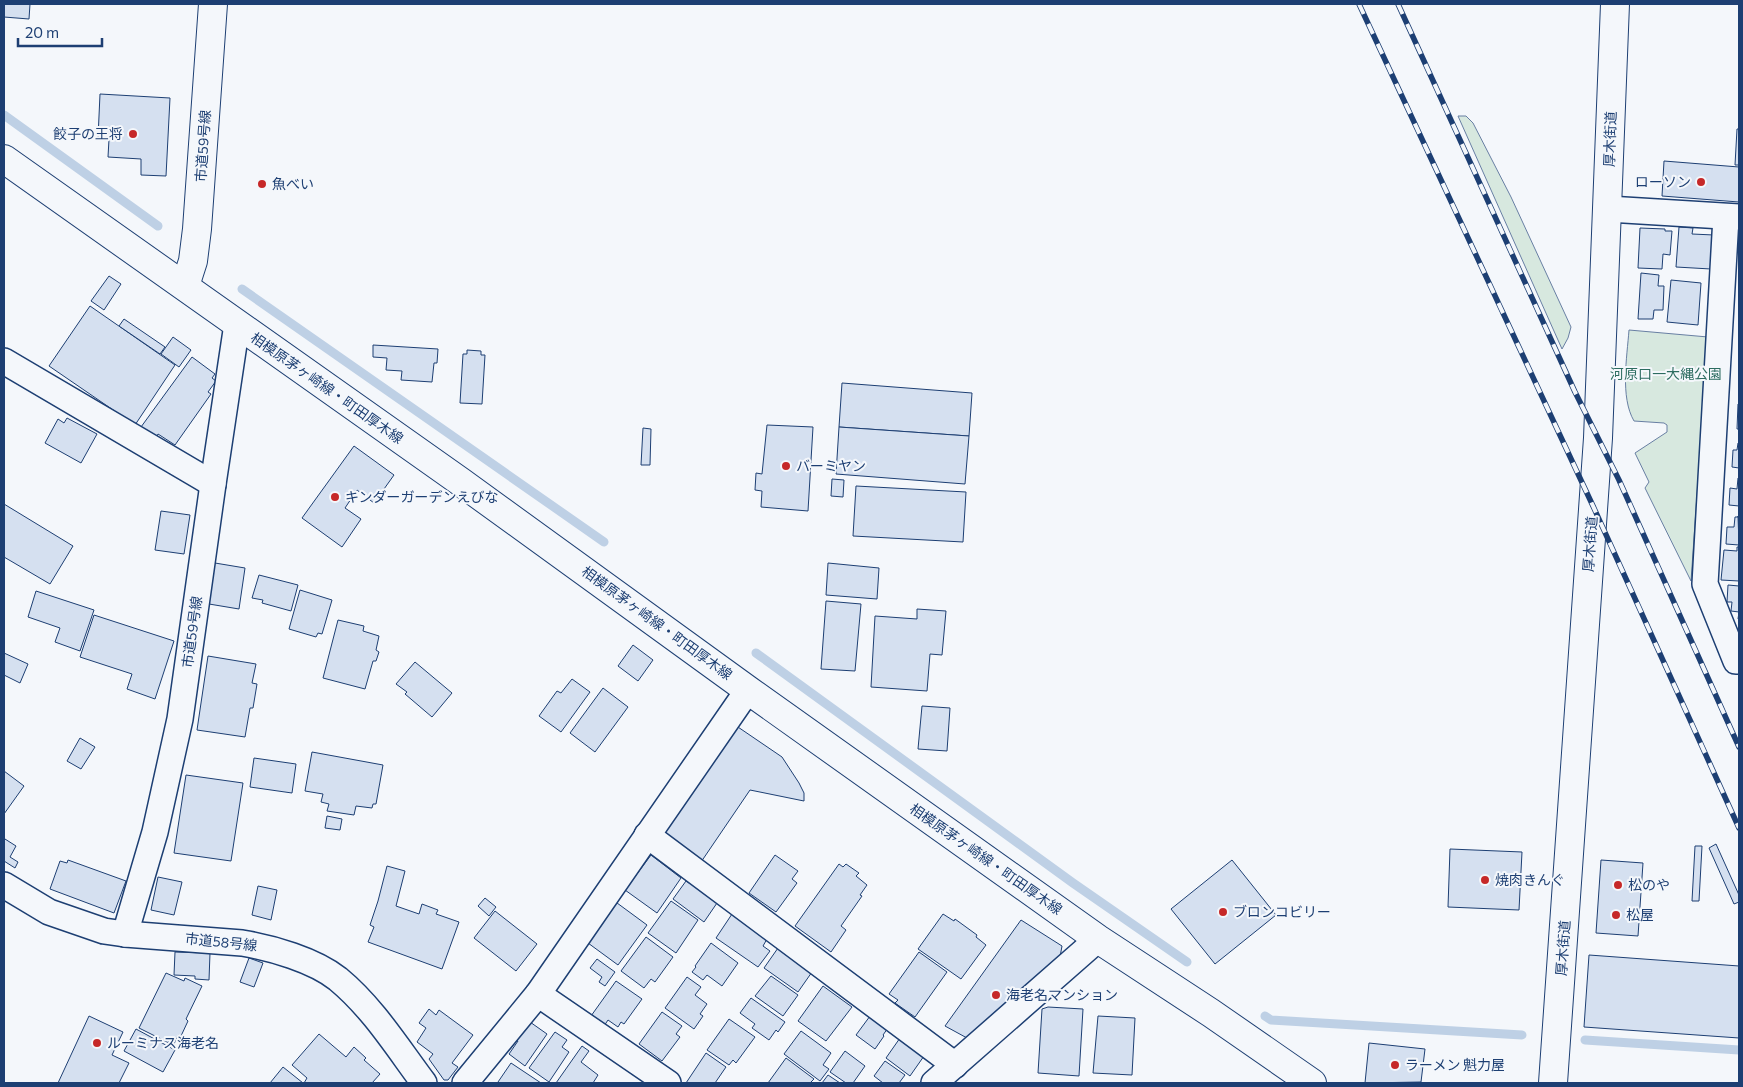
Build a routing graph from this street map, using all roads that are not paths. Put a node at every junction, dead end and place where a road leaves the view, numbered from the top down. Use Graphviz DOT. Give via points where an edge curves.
graph roads {
  1 [pos="213,4"];
  2 [pos="1615,4"];
  3 [pos="4,159"];
  4 [pos="1608,210"];
  5 [pos="1733,217"];
  6 [pos="185,286"];
  7 [pos="237,324"];
  8 [pos="4,360"];
  9 [pos="213,484"];
  10 [pos="1739,661"];
  11 [pos="748,690"];
  12 [pos="647,835"];
  13 [pos="4,885"];
  14 [pos="124,934"];
  15 [pos="1098,939"];
  16 [pos="538,994"];
  17 [pos="955,1065"];
  18 [pos="424,1083"];
  19 [pos="465,1083"];
  20 [pos="668,1083"];
  21 [pos="934,1083"];
  22 [pos="1312,1083"];
  23 [pos="1553,1083"];
  1 -- 6 [label="main road, 市道59号線" via="197,229 193,261"];
  2 -- 4 [label="main road, 厚木街道"];
  3 -- 6 [label="main road, 相模原茅ヶ崎線・町田厚木線"];
  4 -- 5 [label="street"];
  4 -- 23 [label="main road, 厚木街道" via="1598,438"];
  5 -- 10 [label="street" via="1705,584 1736,661"];
  6 -- 7 [label="main road, 相模原茅ヶ崎線・町田厚木線"];
  7 -- 9 [label="street, 市道59号線"];
  7 -- 11 [label="main road, 相模原茅ヶ崎線・町田厚木線"];
  8 -- 9 [label="street"];
  9 -- 14 [label="street, 市道59号線" via="180,719 155,832"];
  11 -- 12 [label="street"];
  11 -- 15 [label="main road, 相模原茅ヶ崎線・町田厚木線"];
  12 -- 16 [label="street"];
  12 -- 17 [label="street"];
  13 -- 14 [label="street, 市道58号線" via="49,912 85,926"];
  14 -- 18 [label="street, 市道58号線" via="242,942 307,962 337,979 370,1010"];
  15 -- 17 [label="street"];
  15 -- 22 [label="main road, 相模原茅ヶ崎線・町田厚木線"];
  16 -- 19 [label="street"];
  16 -- 20 [label="street"];
  17 -- 21 [label="street"];
}
